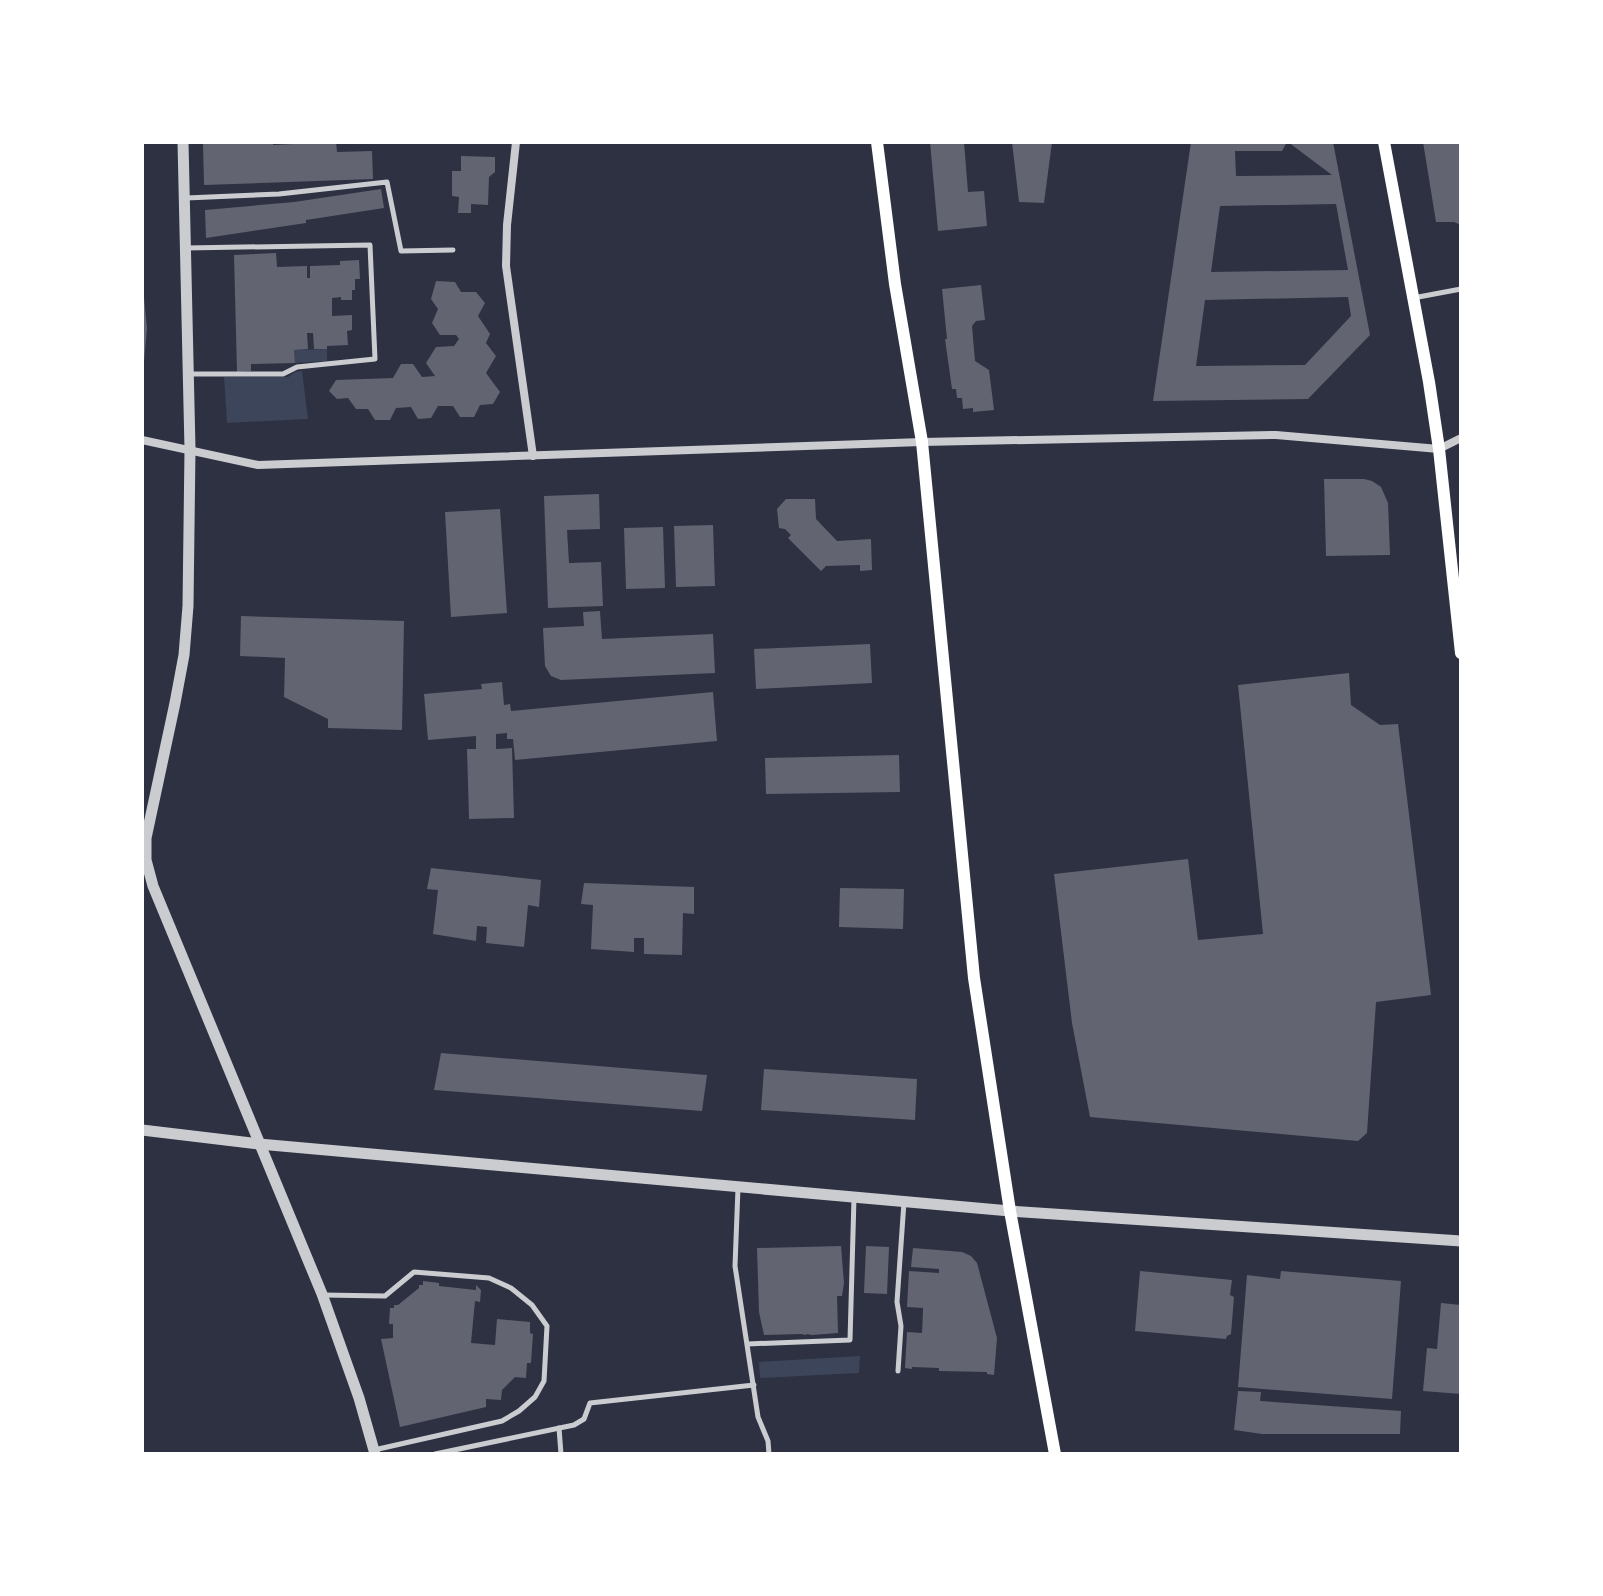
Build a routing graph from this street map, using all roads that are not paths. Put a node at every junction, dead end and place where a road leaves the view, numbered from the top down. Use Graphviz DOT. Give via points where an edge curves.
graph roads {
  1 [pos="183,142"];
  2 [pos="516,142"];
  3 [pos="877,142"];
  4 [pos="1384,142"];
  5 [pos="185,198"];
  6 [pos="186,248"];
  7 [pos="453,250"];
  8 [pos="1461,289"];
  9 [pos="1412,298"];
  10 [pos="188,374"];
  11 [pos="1461,438"];
  12 [pos="142,440"];
  13 [pos="922,442"];
  14 [pos="190,449"];
  15 [pos="1439,449"];
  16 [pos="533,456"];
  17 [pos="1458,588"];
  18 [pos="1461,653"];
  19 [pos="144,860"];
  20 [pos="142,1130"];
  21 [pos="259,1144"];
  22 [pos="738,1187"];
  23 [pos="854,1197"];
  24 [pos="904,1201"];
  25 [pos="1010,1211"];
  26 [pos="1461,1241"];
  27 [pos="322,1294"];
  28 [pos="748,1344"];
  29 [pos="898,1371"];
  30 [pos="754,1385"];
  31 [pos="559,1428"];
  32 [pos="374,1452"];
  33 [pos="435,1454"];
  34 [pos="561,1454"];
  35 [pos="769,1454"];
  36 [pos="1055,1454"];
  1 -- 5 [label="street"];
  2 -- 16 [label="street" via="506,266"];
  3 -- 13 [label="main road"];
  4 -- 9 [label="main road"];
  5 -- 6 [label="street"];
  5 -- 7 [label="lane" via="387,182 401,251"];
  6 -- 10 [label="street"];
  6 -- 10 [label="lane" via="370,245 375,359 297,367 283,374"];
  8 -- 9 [label="lane"];
  9 -- 15 [label="main road"];
  10 -- 14 [label="street"];
  11 -- 15 [label="street"];
  12 -- 14 [label="street"];
  13 -- 15 [label="street" via="1276,435"];
  13 -- 16 [label="street"];
  13 -- 25 [label="main road" via="974,978"];
  14 -- 16 [label="street" via="258,465"];
  14 -- 19 [label="street" via="184,655"];
  15 -- 17 [label="main road"];
  17 -- 18 [label="main road"];
  19 -- 21 [label="street"];
  20 -- 21 [label="street"];
  21 -- 22 [label="street"];
  21 -- 27 [label="street"];
  22 -- 23 [label="street"];
  22 -- 28 [label="lane" via="735,1266"];
  23 -- 24 [label="street"];
  23 -- 28 [label="lane" via="850,1340"];
  24 -- 25 [label="street"];
  24 -- 29 [label="lane"];
  25 -- 26 [label="street"];
  25 -- 36 [label="main road"];
  27 -- 32 [label="street"];
  27 -- 32 [label="lane" via="385,1296 414,1272 489,1278 532,1305 547,1326 544,1381 519,1411 502,1421"];
  28 -- 30 [label="lane"];
  30 -- 31 [label="lane" via="590,1403 584,1419"];
  30 -- 35 [label="lane"];
  31 -- 33 [label="lane"];
  31 -- 34 [label="lane"];
}
